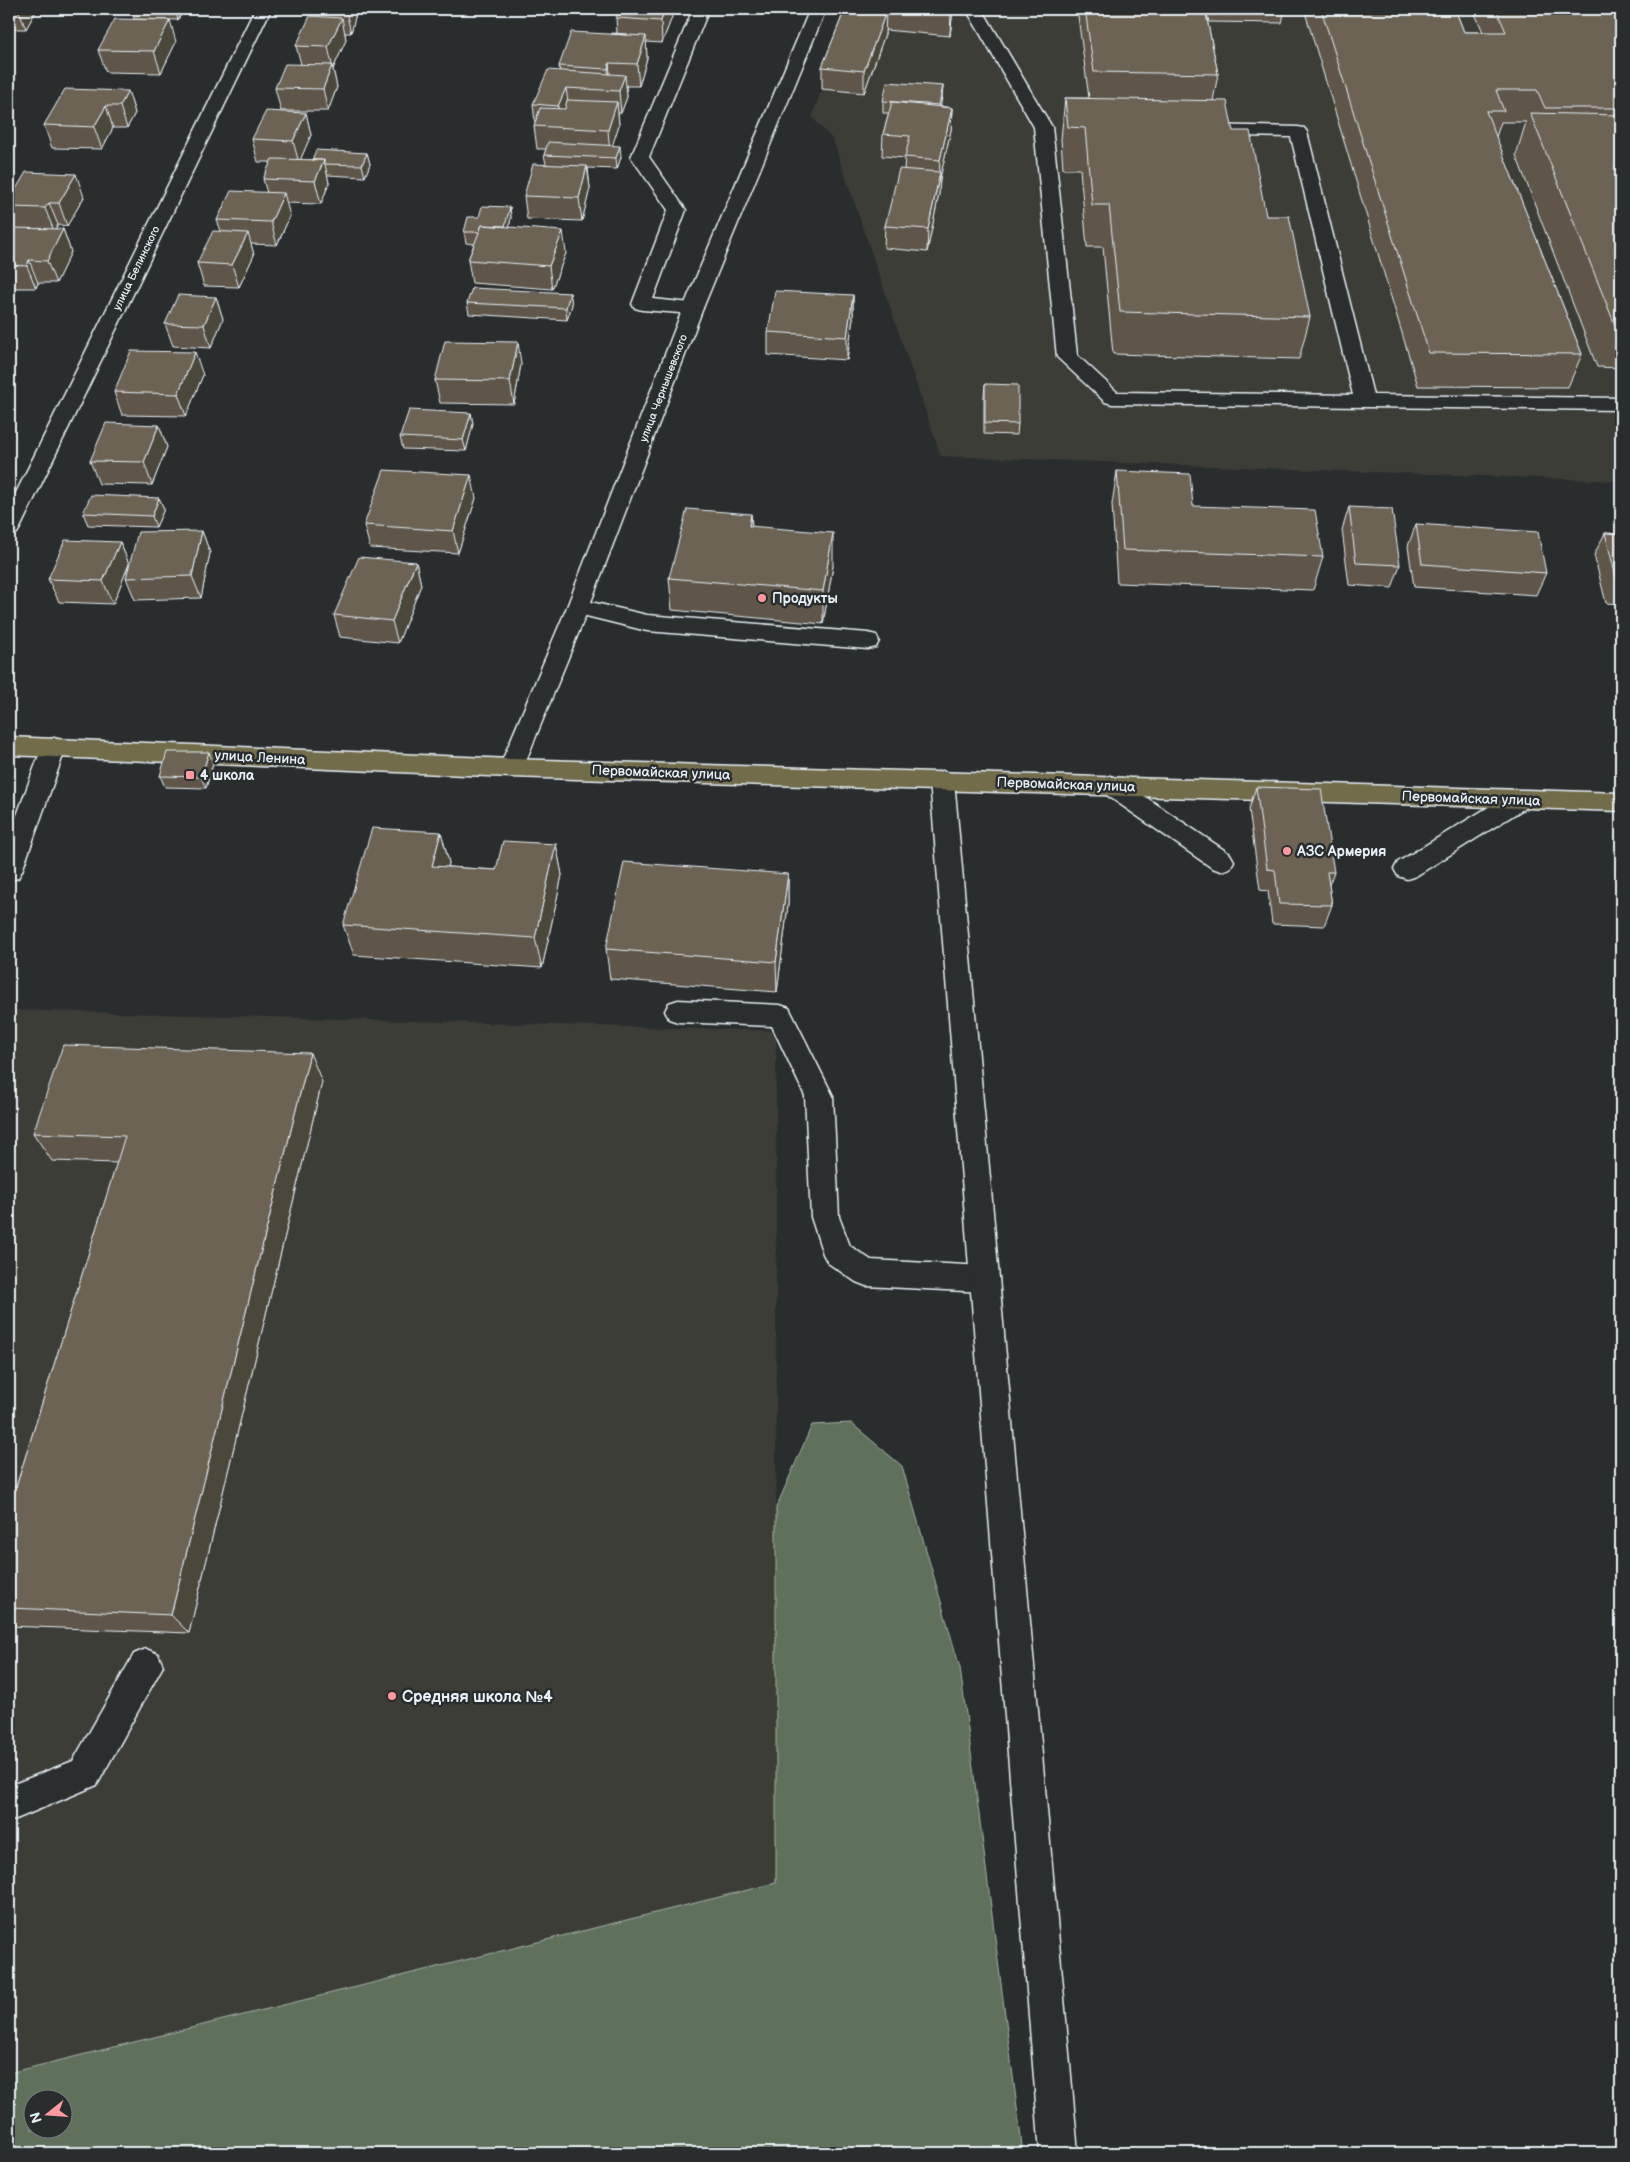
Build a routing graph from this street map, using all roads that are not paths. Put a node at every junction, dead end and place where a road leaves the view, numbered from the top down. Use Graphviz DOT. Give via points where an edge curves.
graph roads {
  1 [pos="263,9"];
  2 [pos="701,9"];
  3 [pos="818,9"];
  4 [pos="974,9"];
  5 [pos="1043,127"];
  6 [pos="1063,127"];
  7 [pos="1180,129"];
  8 [pos="693,308"];
  9 [pos="1364,400"];
  10 [pos="1621,404"];
  11 [pos="9,528"];
  12 [pos="578,607"];
  13 [pos="868,641"];
  14 [pos="9,746"];
  15 [pos="54,748"];
  16 [pos="510,768"];
  17 [pos="942,780"];
  18 [pos="1110,785"];
  19 [pos="1519,800"];
  20 [pos="1621,802"];
  21 [pos="1221,861"];
  22 [pos="1406,869"];
  23 [pos="9,871"];
  24 [pos="678,1011"];
  25 [pos="984,1279"];
  26 [pos="146,1666"];
  27 [pos="9,1804"];
  28 [pos="1059,2153"];
  1 -- 11 [label="street, улица Белинского"];
  2 -- 8 [label="street" via="640,157 677,210 642,304"];
  3 -- 8 [label="street, улица Чернышевского"];
  4 -- 5 [label="street"];
  5 -- 6 [label="street"];
  5 -- 9 [label="street" via="1067,357 1112,398"];
  7 -- 9 [label="street" via="1298,132"];
  8 -- 12 [label="street, улица Чернышевского"];
  9 -- 10 [label="street"];
  12 -- 13 [label="street" via="647,623"];
  12 -- 16 [label="street, улица Чернышевского"];
  14 -- 15 [label="main road, улица Ленина"];
  15 -- 16 [label="main road, улица Ленина"];
  15 -- 23 [label="street"];
  16 -- 17 [label="main road, Первомайская улица"];
  17 -- 18 [label="main road, Первомайская улица"];
  17 -- 25 [label="street"];
  18 -- 19 [label="main road, Первомайская улица"];
  18 -- 21 [label="street"];
  19 -- 20 [label="main road, Первомайская улица"];
  19 -- 22 [label="street"];
  24 -- 25 [label="street" via="780,1016 818,1096 825,1218 838,1254 866,1273"];
  25 -- 28 [label="street"];
  26 -- 27 [label="street" via="86,1774"];
}
